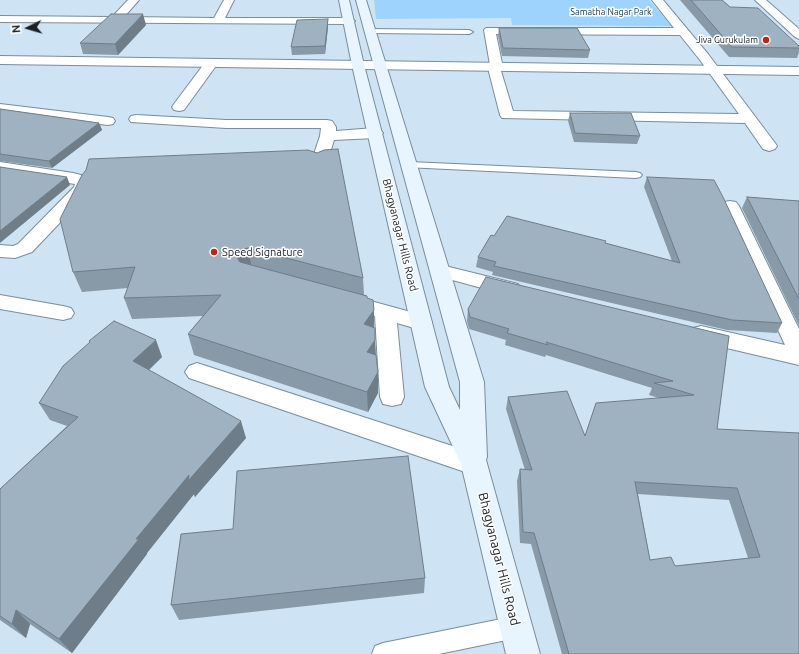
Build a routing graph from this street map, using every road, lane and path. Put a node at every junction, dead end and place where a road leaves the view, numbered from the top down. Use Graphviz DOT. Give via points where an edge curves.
graph roads {
  1 [pos="134,0"];
  2 [pos="229,0"];
  3 [pos="344,0"];
  4 [pos="361,0"];
  5 [pos="657,0"];
  6 [pos="760,0"];
  7 [pos="0,19"];
  8 [pos="115,20"];
  9 [pos="218,21"];
  10 [pos="349,21"];
  11 [pos="787,24"];
  12 [pos="799,24"];
  13 [pos="370,31"];
  14 [pos="469,32"];
  15 [pos="683,32"];
  16 [pos="799,35"];
  17 [pos="0,60"];
  18 [pos="212,63"];
  19 [pos="358,65"];
  20 [pos="379,66"];
  21 [pos="496,68"];
  22 [pos="714,69"];
  23 [pos="799,70"];
  24 [pos="180,107"];
  25 [pos="0,108"];
  26 [pos="136,119"];
  27 [pos="749,119"];
  28 [pos="108,121"];
  29 [pos="375,133"];
  30 [pos="328,136"];
  31 [pos="770,146"];
  32 [pos="382,161"];
  33 [pos="408,162"];
  34 [pos="318,166"];
  35 [pos="0,167"];
  36 [pos="636,175"];
  37 [pos="730,206"];
  38 [pos="0,251"];
  39 [pos="441,271"];
  40 [pos="528,293"];
  41 [pos="326,296"];
  42 [pos="0,302"];
  43 [pos="385,312"];
  44 [pos="63,313"];
  45 [pos="421,322"];
  46 [pos="683,330"];
  47 [pos="799,352"];
  48 [pos="799,357"];
  49 [pos="198,372"];
  50 [pos="392,397"];
  51 [pos="474,464"];
  52 [pos="520,641"];
  53 [pos="383,654"];
  1 -- 8 [label="street"];
  2 -- 9 [label="street"];
  3 -- 10 [label="main road, Bhagyanagar Hills Road"];
  4 -- 13 [label="main road, Bhagyanagar Hills Road"];
  5 -- 15 [label="street"];
  6 -- 11 [label="street"];
  7 -- 8 [label="street"];
  8 -- 9 [label="street"];
  9 -- 10 [label="street"];
  10 -- 19 [label="main road, Bhagyanagar Hills Road"];
  11 -- 12 [label="street"];
  11 -- 16 [label="street"];
  13 -- 14 [label="lane"];
  13 -- 20 [label="main road, Bhagyanagar Hills Road"];
  15 -- 21 [label="street" via="490,30"];
  15 -- 22 [label="street"];
  17 -- 18 [label="street"];
  18 -- 19 [label="street"];
  18 -- 24 [label="street"];
  19 -- 20 [label="street"];
  19 -- 29 [label="main road, Bhagyanagar Hills Road"];
  20 -- 21 [label="street"];
  20 -- 33 [label="main road, Bhagyanagar Hills Road"];
  21 -- 22 [label="street"];
  21 -- 27 [label="street" via="507,115"];
  22 -- 23 [label="street"];
  22 -- 27 [label="street"];
  25 -- 28 [label="street"];
  26 -- 30 [label="street" via="226,124 326,124 329,126"];
  27 -- 31 [label="street"];
  29 -- 30 [label="street"];
  29 -- 32 [label="main road, Bhagyanagar Hills Road"];
  30 -- 34 [label="street"];
  32 -- 33 [label="main road"];
  32 -- 45 [label="main road, Bhagyanagar Hills Road"];
  33 -- 36 [label="lane"];
  33 -- 39 [label="main road, Bhagyanagar Hills Road"];
  35 -- 38 [label="street" via="83,181 83,188 25,248 14,252"];
  37 -- 47 [label="street"];
  39 -- 40 [label="street"];
  39 -- 51 [label="main road, Bhagyanagar Hills Road" via="472,382"];
  41 -- 43 [label="street"];
  42 -- 44 [label="street"];
  43 -- 45 [label="street"];
  43 -- 50 [label="street"];
  45 -- 51 [label="main road, Bhagyanagar Hills Road" via="437,387"];
  46 -- 48 [label="street"];
  49 -- 51 [label="street"];
  51 -- 52 [label="main road, Bhagyanagar Hills Road"];
  52 -- 53 [label="lane"];
}
